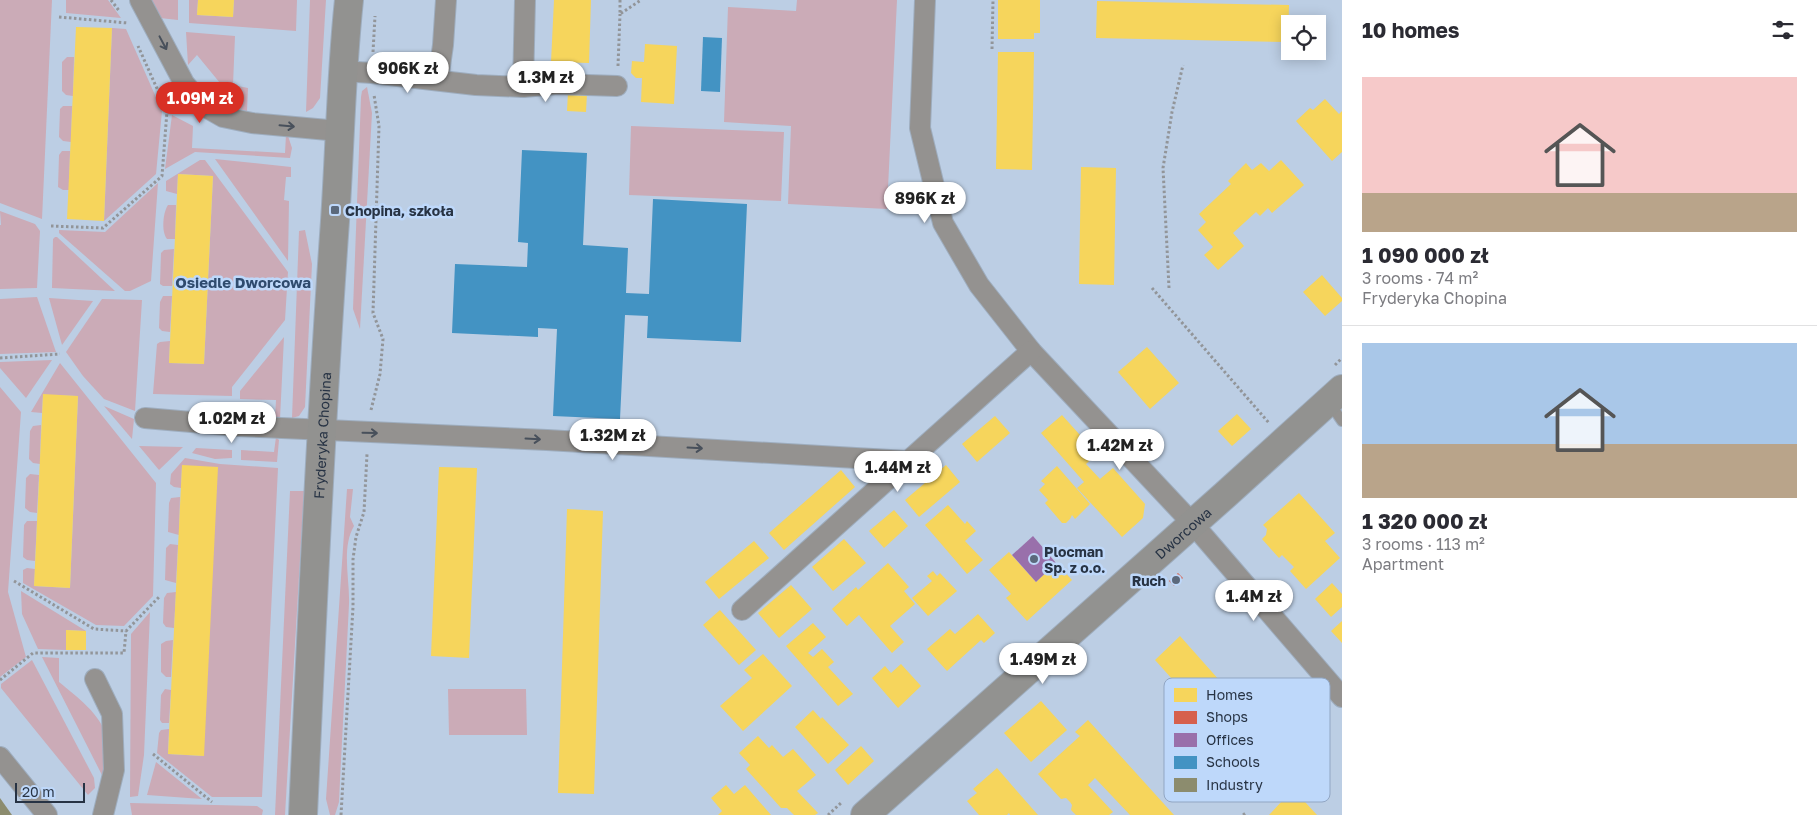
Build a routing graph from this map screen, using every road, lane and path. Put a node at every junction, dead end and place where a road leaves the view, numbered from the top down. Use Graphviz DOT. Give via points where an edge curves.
graph roads {
  1 [pos="111,0"];
  2 [pos="140,0"];
  3 [pos="340,0"];
  4 [pos="349,0"];
  5 [pos="446,0"];
  6 [pos="525,0"];
  7 [pos="620,0"];
  8 [pos="641,0"];
  9 [pos="925,0"];
  10 [pos="993,0"];
  11 [pos="376,8"];
  12 [pos="620,14"];
  13 [pos="131,31"];
  14 [pos="135,40"];
  15 [pos="992,48"];
  16 [pos="343,64"];
  17 [pos="1183,65"];
  18 [pos="372,73"];
  19 [pos="438,80"];
  20 [pos="617,86"];
  21 [pos="524,87"];
  22 [pos="339,132"];
  23 [pos="51,226"];
  24 [pos="1152,288"];
  25 [pos="1169,288"];
  26 [pos="1032,351"];
  27 [pos="60,354"];
  28 [pos="0,358"];
  29 [pos="1337,404"];
  30 [pos="145,418"];
  31 [pos="1270,423"];
  32 [pos="322,430"];
  33 [pos="368,433"];
  34 [pos="908,461"];
  35 [pos="1193,524"];
  36 [pos="14,582"];
  37 [pos="159,597"];
  38 [pos="742,610"];
  39 [pos="126,631"];
  40 [pos="1326,678"];
  41 [pos="94,679"];
  42 [pos="0,680"];
  43 [pos="1330,683"];
  44 [pos="1342,697"];
  45 [pos="153,754"];
  46 [pos="0,758"];
  47 [pos="212,802"];
  48 [pos="47,815"];
  49 [pos="103,815"];
  50 [pos="303,815"];
  51 [pos="341,815"];
  52 [pos="865,815"];
  1 -- 13 [label="path"];
  2 -- 22 [label="street, one-way" via="184,83 202,105 224,117 252,123"];
  3 -- 16 [label="street, Fryderyka Chopina"];
  4 -- 16 [label="street, Fryderyka Chopina"];
  5 -- 19 [label="street"];
  6 -- 21 [label="street"];
  7 -- 12 [label="path"];
  8 -- 12 [label="path"];
  9 -- 26 [label="street" via="920,128 943,223 979,285"];
  10 -- 15 [label="path"];
  11 -- 18 [label="path"];
  12 -- 20 [label="path"];
  14 -- 23 [label="path" via="167,111 162,176 103,228"];
  16 -- 18 [label="street"];
  16 -- 22 [label="street, Fryderyka Chopina"];
  17 -- 25 [label="path" via="1163,168"];
  18 -- 19 [label="street"];
  18 -- 33 [label="path" via="371,85 379,126 373,313 383,339 380,374"];
  19 -- 21 [label="street"];
  20 -- 21 [label="street" via="557,84"];
  22 -- 32 [label="street, Fryderyka Chopina"];
  24 -- 31 [label="path"];
  26 -- 34 [label="street"];
  26 -- 35 [label="street"];
  27 -- 28 [label="path"];
  29 -- 35 [label="street, Dworcowa"];
  30 -- 32 [label="street"];
  32 -- 33 [label="street"];
  32 -- 50 [label="street, Fryderyka Chopina"];
  33 -- 34 [label="street, one-way"];
  33 -- 51 [label="path" via="364,512 353,559 354,607"];
  34 -- 38 [label="street"];
  35 -- 40 [label="street"];
  35 -- 52 [label="street, Dworcowa"];
  36 -- 39 [label="path" via="94,629"];
  37 -- 39 [label="path"];
  39 -- 42 [label="path" via="124,652 34,653"];
  41 -- 49 [label="street" via="112,714 114,770"];
  43 -- 44 [label="street"];
  45 -- 47 [label="path"];
  46 -- 48 [label="street"];
}
